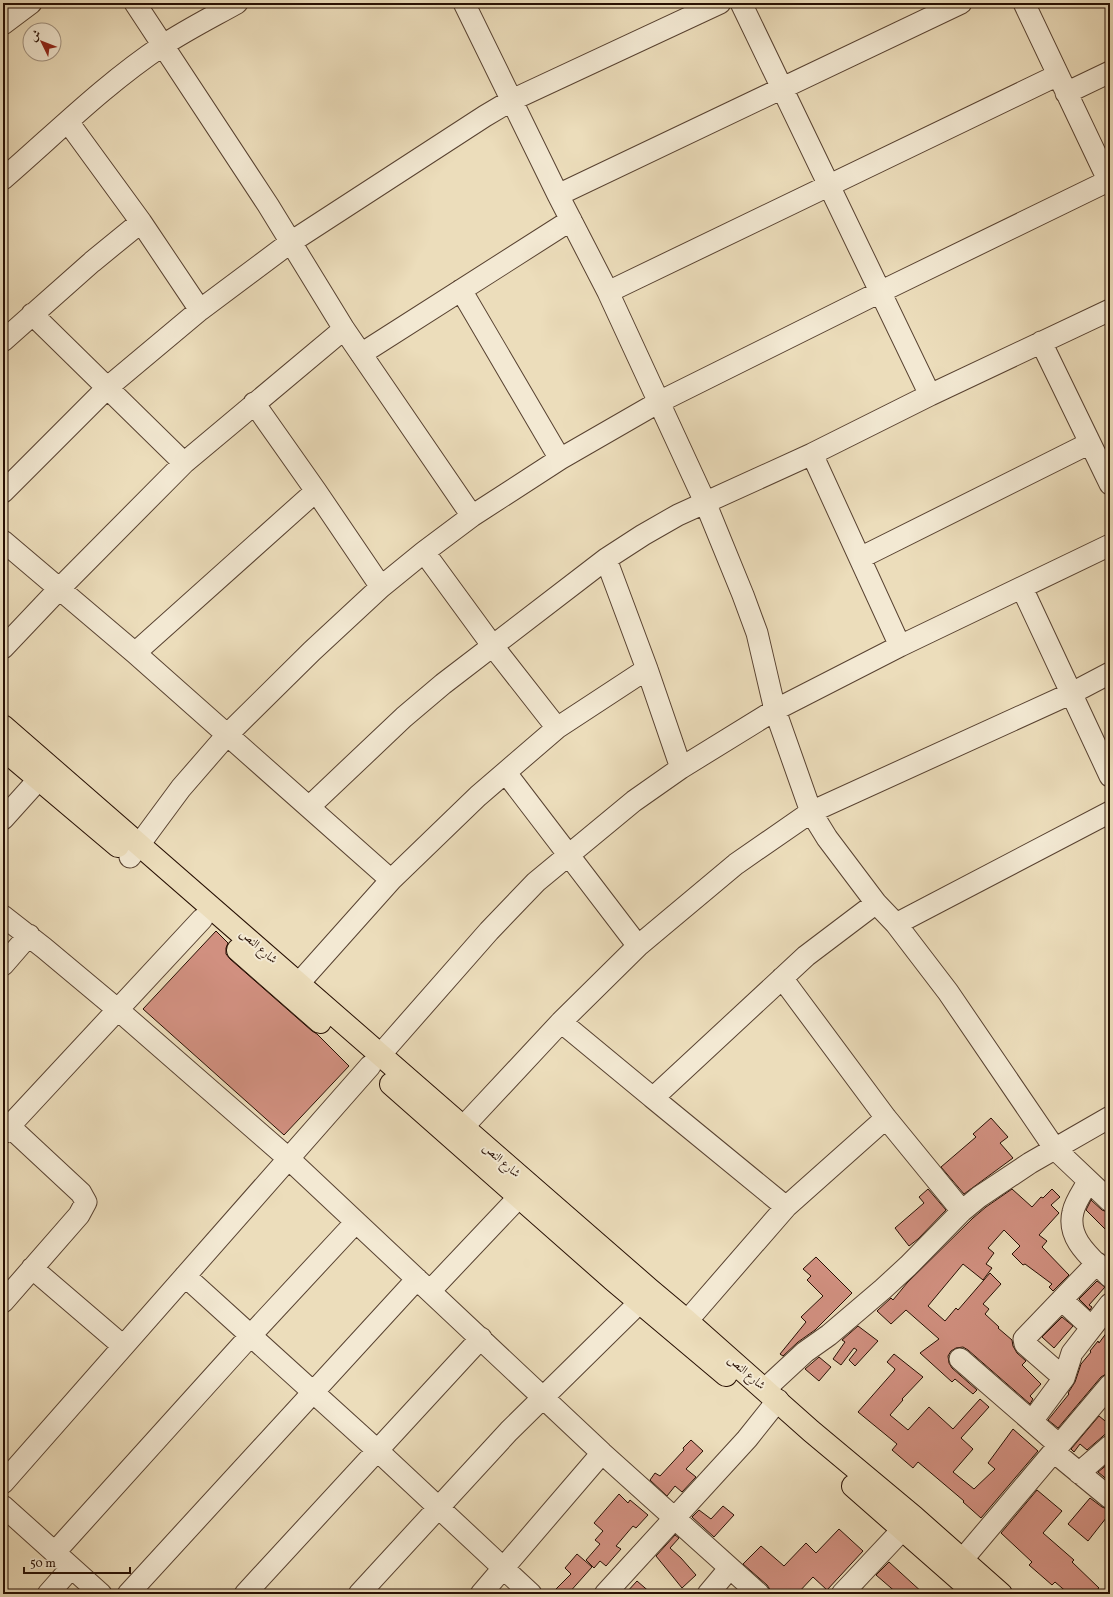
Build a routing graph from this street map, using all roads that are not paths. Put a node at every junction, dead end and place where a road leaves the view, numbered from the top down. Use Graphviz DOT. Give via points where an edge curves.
graph roads {
  1 [pos="31,3"];
  2 [pos="135,3"];
  3 [pos="237,3"];
  4 [pos="720,3"];
  5 [pos="741,3"];
  6 [pos="961,3"];
  7 [pos="1024,3"];
  8 [pos="469,5"];
  9 [pos="3,23"];
  10 [pos="163,45"];
  11 [pos="1110,72"];
  12 [pos="1062,84"];
  13 [pos="782,88"];
  14 [pos="512,100"];
  15 [pos="68,122"];
  16 [pos="3,179"];
  17 [pos="1109,182"];
  18 [pos="829,186"];
  19 [pos="558,195"];
  20 [pos="571,220"];
  21 [pos="141,222"];
  22 [pos="291,242"];
  23 [pos="461,290"];
  24 [pos="608,292"];
  25 [pos="880,292"];
  26 [pos="200,310"];
  27 [pos="1110,310"];
  28 [pos="32,314"];
  29 [pos="344,329"];
  30 [pos="3,341"];
  31 [pos="1041,342"];
  32 [pos="361,354"];
  33 [pos="108,387"];
  34 [pos="930,395"];
  35 [pos="659,402"];
  36 [pos="254,403"];
  37 [pos="1090,444"];
  38 [pos="812,454"];
  39 [pos="560,459"];
  40 [pos="184,463"];
  41 [pos="1110,484"];
  42 [pos="316,491"];
  43 [pos="3,492"];
  44 [pos="705,502"];
  45 [pos="472,516"];
  46 [pos="3,541"];
  47 [pos="1110,545"];
  48 [pos="424,552"];
  49 [pos="860,558"];
  50 [pos="606,559"];
  51 [pos="381,587"];
  52 [pos="1022,588"];
  53 [pos="59,589"];
  54 [pos="492,645"];
  55 [pos="900,646"];
  56 [pos="3,648"];
  57 [pos="135,653"];
  58 [pos="647,669"];
  59 [pos="1110,673"];
  60 [pos="1072,692"];
  61 [pos="775,710"];
  62 [pos="3,726"];
  63 [pos="557,728"];
  64 [pos="227,735"];
  65 [pos="3,749"];
  66 [pos="681,768"];
  67 [pos="506,773"];
  68 [pos="1110,776"];
  69 [pos="39,779"];
  70 [pos="309,807"];
  71 [pos="811,812"];
  72 [pos="1110,812"];
  73 [pos="3,819"];
  74 [pos="135,851"];
  75 [pos="567,855"];
  76 [pos="391,880"];
  77 [pos="876,903"];
  78 [pos="3,916"];
  79 [pos="202,918"];
  80 [pos="896,924"];
  81 [pos="29,935"];
  82 [pos="638,946"];
  83 [pos="3,965"];
  84 [pos="782,978"];
  85 [pos="299,983"];
  86 [pos="116,1009"];
  87 [pos="561,1022"];
  88 [pos="375,1060"];
  89 [pos="653,1098"];
  90 [pos="1110,1117"];
  91 [pos="886,1118"];
  92 [pos="462,1127"];
  93 [pos="6,1129"];
  94 [pos="1055,1149"];
  95 [pos="288,1159"];
  96 [pos="1088,1182"];
  97 [pos="519,1197"];
  98 [pos="1110,1201"];
  99 [pos="786,1207"];
  100 [pos="962,1211"];
  101 [pos="356,1222"];
  102 [pos="32,1268"];
  103 [pos="1104,1270"];
  104 [pos="618,1273"];
  105 [pos="185,1276"];
  106 [pos="424,1285"];
  107 [pos="1062,1300"];
  108 [pos="3,1302"];
  109 [pos="640,1302"];
  110 [pos="1110,1304"];
  111 [pos="687,1321"];
  112 [pos="1091,1327"];
  113 [pos="251,1335"];
  114 [pos="481,1338"];
  115 [pos="123,1346"];
  116 [pos="960,1359"];
  117 [pos="1064,1378"];
  118 [pos="1110,1385"];
  119 [pos="313,1392"];
  120 [pos="543,1397"];
  121 [pos="771,1401"];
  122 [pos="1032,1422"];
  123 [pos="1110,1446"];
  124 [pos="1056,1449"];
  125 [pos="378,1451"];
  126 [pos="602,1453"];
  127 [pos="1079,1473"];
  128 [pos="3,1483"];
  129 [pos="1110,1498"];
  130 [pos="3,1506"];
  131 [pos="438,1508"];
  132 [pos="674,1517"];
  133 [pos="903,1529"];
  134 [pos="55,1552"];
  135 [pos="962,1560"];
  136 [pos="72,1568"];
  137 [pos="503,1568"];
  138 [pos="729,1569"];
  139 [pos="969,1592"];
  140 [pos="48,1594"];
  141 [pos="101,1594"];
  142 [pos="128,1594"];
  143 [pos="245,1594"];
  144 [pos="359,1594"];
  145 [pos="481,1594"];
  146 [pos="531,1594"];
  147 [pos="605,1594"];
  148 [pos="708,1594"];
  149 [pos="759,1594"];
  150 [pos="842,1594"];
  151 [pos="1001,1594"];
  1 -- 9 [label="street"];
  2 -- 10 [label="street"];
  3 -- 10 [label="street"];
  4 -- 14 [label="street"];
  5 -- 13 [label="street"];
  6 -- 13 [label="street"];
  7 -- 12 [label="street"];
  8 -- 14 [label="street"];
  10 -- 15 [label="street" via="112,83"];
  10 -- 22 [label="street"];
  11 -- 12 [label="street"];
  12 -- 17 [label="street"];
  12 -- 18 [label="street"];
  13 -- 18 [label="street"];
  13 -- 19 [label="street"];
  14 -- 19 [label="street"];
  14 -- 22 [label="street"];
  15 -- 16 [label="street"];
  15 -- 21 [label="street"];
  17 -- 25 [label="street"];
  18 -- 24 [label="street"];
  18 -- 25 [label="street"];
  19 -- 20 [label="street"];
  20 -- 23 [label="street"];
  20 -- 24 [label="street"];
  21 -- 26 [label="street"];
  21 -- 28 [label="street"];
  22 -- 26 [label="street"];
  22 -- 29 [label="street"];
  23 -- 32 [label="street"];
  23 -- 39 [label="street"];
  24 -- 35 [label="street"];
  25 -- 34 [label="street"];
  25 -- 35 [label="street"];
  26 -- 33 [label="street"];
  27 -- 31 [label="street"];
  28 -- 30 [label="street"];
  28 -- 33 [label="street"];
  29 -- 32 [label="street"];
  29 -- 36 [label="street"];
  31 -- 34 [label="street"];
  31 -- 37 [label="street"];
  32 -- 45 [label="street"];
  33 -- 40 [label="street"];
  33 -- 43 [label="street"];
  34 -- 38 [label="street"];
  35 -- 39 [label="street"];
  35 -- 44 [label="street"];
  36 -- 40 [label="street"];
  36 -- 42 [label="street"];
  37 -- 41 [label="street"];
  37 -- 49 [label="street"];
  38 -- 44 [label="street"];
  38 -- 49 [label="street"];
  39 -- 45 [label="street"];
  40 -- 53 [label="street"];
  42 -- 51 [label="street"];
  42 -- 57 [label="street"];
  44 -- 50 [label="street" via="643,534"];
  44 -- 61 [label="street" via="757,633"];
  45 -- 48 [label="street"];
  46 -- 53 [label="street"];
  47 -- 52 [label="street"];
  48 -- 51 [label="street"];
  48 -- 54 [label="street"];
  49 -- 55 [label="street"];
  50 -- 54 [label="street"];
  50 -- 58 [label="street"];
  51 -- 64 [label="street"];
  52 -- 55 [label="street"];
  52 -- 60 [label="street"];
  53 -- 56 [label="street"];
  53 -- 57 [label="street"];
  54 -- 63 [label="street"];
  54 -- 70 [label="street" via="404,718"];
  55 -- 61 [label="street"];
  57 -- 64 [label="street"];
  58 -- 63 [label="street"];
  58 -- 66 [label="street"];
  59 -- 60 [label="street"];
  60 -- 68 [label="street"];
  60 -- 71 [label="street"];
  61 -- 66 [label="street"];
  61 -- 71 [label="street"];
  62 -- 74 [label="main road, شارع النص"];
  63 -- 67 [label="street"];
  64 -- 70 [label="street"];
  64 -- 74 [label="street" via="181,788"];
  65 -- 69 [label="main road, شارع النص"];
  66 -- 75 [label="street" via="634,801"];
  67 -- 75 [label="street"];
  67 -- 76 [label="street" via="464,809"];
  69 -- 73 [label="street"];
  69 -- 74 [label="main road, شارع النص"];
  70 -- 76 [label="street"];
  71 -- 77 [label="street" via="827,838"];
  71 -- 82 [label="street" via="736,864"];
  72 -- 80 [label="street"];
  74 -- 79 [label="main road, شارع النص"];
  74 -- 85 [label="main road, شارع النص"];
  75 -- 82 [label="street"];
  75 -- 88 [label="street" via="536,882 489,931"];
  76 -- 85 [label="street"];
  77 -- 80 [label="street"];
  77 -- 84 [label="street" via="806,956"];
  78 -- 81 [label="street"];
  79 -- 86 [label="street"];
  79 -- 88 [label="main road, شارع النص"];
  80 -- 94 [label="street" via="948,992"];
  81 -- 83 [label="street"];
  81 -- 86 [label="street"];
  82 -- 87 [label="street"];
  84 -- 89 [label="street"];
  84 -- 91 [label="street"];
  85 -- 88 [label="main road, شارع النص"];
  86 -- 93 [label="street"];
  86 -- 95 [label="street"];
  87 -- 89 [label="street"];
  87 -- 92 [label="street"];
  88 -- 92 [label="main road, شارع النص"];
  88 -- 95 [label="street"];
  88 -- 97 [label="main road, شارع النص"];
  89 -- 99 [label="street"];
  90 -- 94 [label="street"];
  91 -- 99 [label="street"];
  91 -- 100 [label="street"];
  92 -- 104 [label="main road, شارع النص"];
  93 -- 102 [label="street" via="81,1193 86,1202 79,1215"];
  94 -- 96 [label="street"];
  94 -- 100 [label="street" via="1004,1180"];
  95 -- 101 [label="street"];
  95 -- 105 [label="street"];
  96 -- 98 [label="street"];
  96 -- 103 [label="street" via="1073,1211 1072,1226 1079,1244"];
  97 -- 104 [label="main road, شارع النص"];
  97 -- 106 [label="street"];
  99 -- 111 [label="street"];
  100 -- 121 [label="street" via="883,1289 805,1352"];
  101 -- 106 [label="street"];
  101 -- 113 [label="street"];
  102 -- 108 [label="street"];
  102 -- 115 [label="street"];
  103 -- 107 [label="street"];
  104 -- 109 [label="main road, شارع النص"];
  104 -- 111 [label="main road, شارع النص"];
  105 -- 113 [label="street"];
  105 -- 115 [label="street"];
  106 -- 114 [label="street"];
  106 -- 119 [label="street"];
  107 -- 112 [label="street"];
  107 -- 117 [label="street" via="1024,1339 1024,1342"];
  109 -- 120 [label="street"];
  109 -- 121 [label="main road, شارع النص" via="736,1383"];
  110 -- 112 [label="street"];
  111 -- 121 [label="main road, شارع النص"];
  112 -- 117 [label="street" via="1072,1353"];
  113 -- 119 [label="street"];
  113 -- 134 [label="street"];
  114 -- 120 [label="street"];
  114 -- 125 [label="street"];
  115 -- 128 [label="street"];
  116 -- 122 [label="street"];
  117 -- 122 [label="street"];
  118 -- 124 [label="street"];
  119 -- 125 [label="street"];
  119 -- 142 [label="street"];
  120 -- 126 [label="street"];
  120 -- 131 [label="street"];
  121 -- 132 [label="street" via="747,1439"];
  121 -- 133 [label="main road, شارع النص"];
  121 -- 135 [label="main road, شارع النص" via="812,1431"];
  122 -- 124 [label="street"];
  123 -- 127 [label="street"];
  124 -- 127 [label="street"];
  124 -- 135 [label="street"];
  125 -- 131 [label="street"];
  125 -- 143 [label="street"];
  126 -- 132 [label="street"];
  126 -- 137 [label="street"];
  127 -- 129 [label="street"];
  130 -- 134 [label="street"];
  131 -- 137 [label="street"];
  131 -- 144 [label="street"];
  132 -- 138 [label="street"];
  132 -- 147 [label="street"];
  133 -- 139 [label="main road, شارع النص"];
  133 -- 150 [label="street"];
  134 -- 136 [label="street"];
  135 -- 151 [label="main road, شارع النص"];
  136 -- 140 [label="street"];
  136 -- 141 [label="street"];
  137 -- 145 [label="street"];
  137 -- 146 [label="street"];
  138 -- 148 [label="street"];
  138 -- 149 [label="street"];
}
